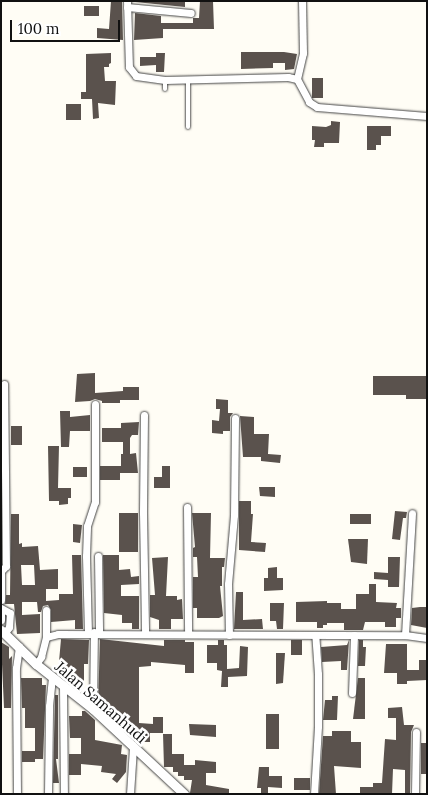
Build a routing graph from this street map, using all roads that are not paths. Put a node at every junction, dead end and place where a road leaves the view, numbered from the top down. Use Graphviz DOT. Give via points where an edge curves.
graph roads {
  1 [pos="302,1"];
  2 [pos="127,4"];
  3 [pos="191,13"];
  4 [pos="188,79"];
  5 [pos="297,79"];
  6 [pos="165,80"];
  7 [pos="165,89"];
  8 [pos="427,116"];
  9 [pos="188,127"];
  10 [pos="4,384"];
  11 [pos="95,404"];
  12 [pos="144,416"];
  13 [pos="235,418"];
  14 [pos="187,507"];
  15 [pos="412,513"];
  16 [pos="98,556"];
  17 [pos="1,600"];
  18 [pos="1,609"];
  19 [pos="46,610"];
  20 [pos="1,620"];
  21 [pos="3,632"];
  22 [pos="94,632"];
  23 [pos="144,633"];
  24 [pos="188,634"];
  25 [pos="229,634"];
  26 [pos="314,635"];
  27 [pos="354,635"];
  28 [pos="404,635"];
  29 [pos="46,637"];
  30 [pos="427,638"];
  31 [pos="19,646"];
  32 [pos="36,664"];
  33 [pos="52,676"];
  34 [pos="63,686"];
  35 [pos="352,693"];
  36 [pos="92,709"];
  37 [pos="416,732"];
  38 [pos="133,748"];
  39 [pos="17,794"];
  40 [pos="48,794"];
  41 [pos="64,794"];
  42 [pos="130,794"];
  43 [pos="183,794"];
  44 [pos="314,794"];
  45 [pos="415,794"];
  1 -- 5 [label="street" via="303,53"];
  2 -- 3 [label="street"];
  2 -- 6 [label="street" via="130,70 143,79"];
  4 -- 5 [label="street"];
  4 -- 6 [label="street"];
  4 -- 9 [label="lane"];
  5 -- 8 [label="street" via="309,102 317,107"];
  6 -- 7 [label="lane"];
  10 -- 17 [label="street" via="6,566 1,571"];
  11 -- 22 [label="street" via="95,502 87,526 86,556"];
  12 -- 23 [label="street"];
  13 -- 25 [label="street"];
  14 -- 24 [label="street"];
  15 -- 28 [label="street"];
  16 -- 22 [label="street"];
  18 -- 20 [label="street"];
  18 -- 21 [label="street" via="10,614 9,627"];
  19 -- 29 [label="street"];
  21 -- 31 [label="street, Jalan Samanhudi"];
  22 -- 23 [label="street"];
  22 -- 29 [label="street"];
  22 -- 36 [label="street"];
  23 -- 24 [label="street"];
  24 -- 25 [label="street"];
  25 -- 26 [label="street"];
  26 -- 27 [label="street"];
  26 -- 44 [label="street" via="318,674"];
  27 -- 28 [label="street"];
  27 -- 35 [label="street"];
  28 -- 30 [label="street"];
  29 -- 32 [label="street"];
  31 -- 32 [label="street, Jalan Samanhudi"];
  31 -- 39 [label="street" via="16,668"];
  32 -- 33 [label="street, Jalan Samanhudi"];
  33 -- 34 [label="street, Jalan Samanhudi"];
  33 -- 40 [label="street" via="48,706"];
  34 -- 36 [label="street, Jalan Samanhudi"];
  34 -- 41 [label="street"];
  36 -- 38 [label="street, Jalan Samanhudi"];
  37 -- 45 [label="street"];
  38 -- 42 [label="street"];
  38 -- 43 [label="street, Jalan Samanhudi"];
}
